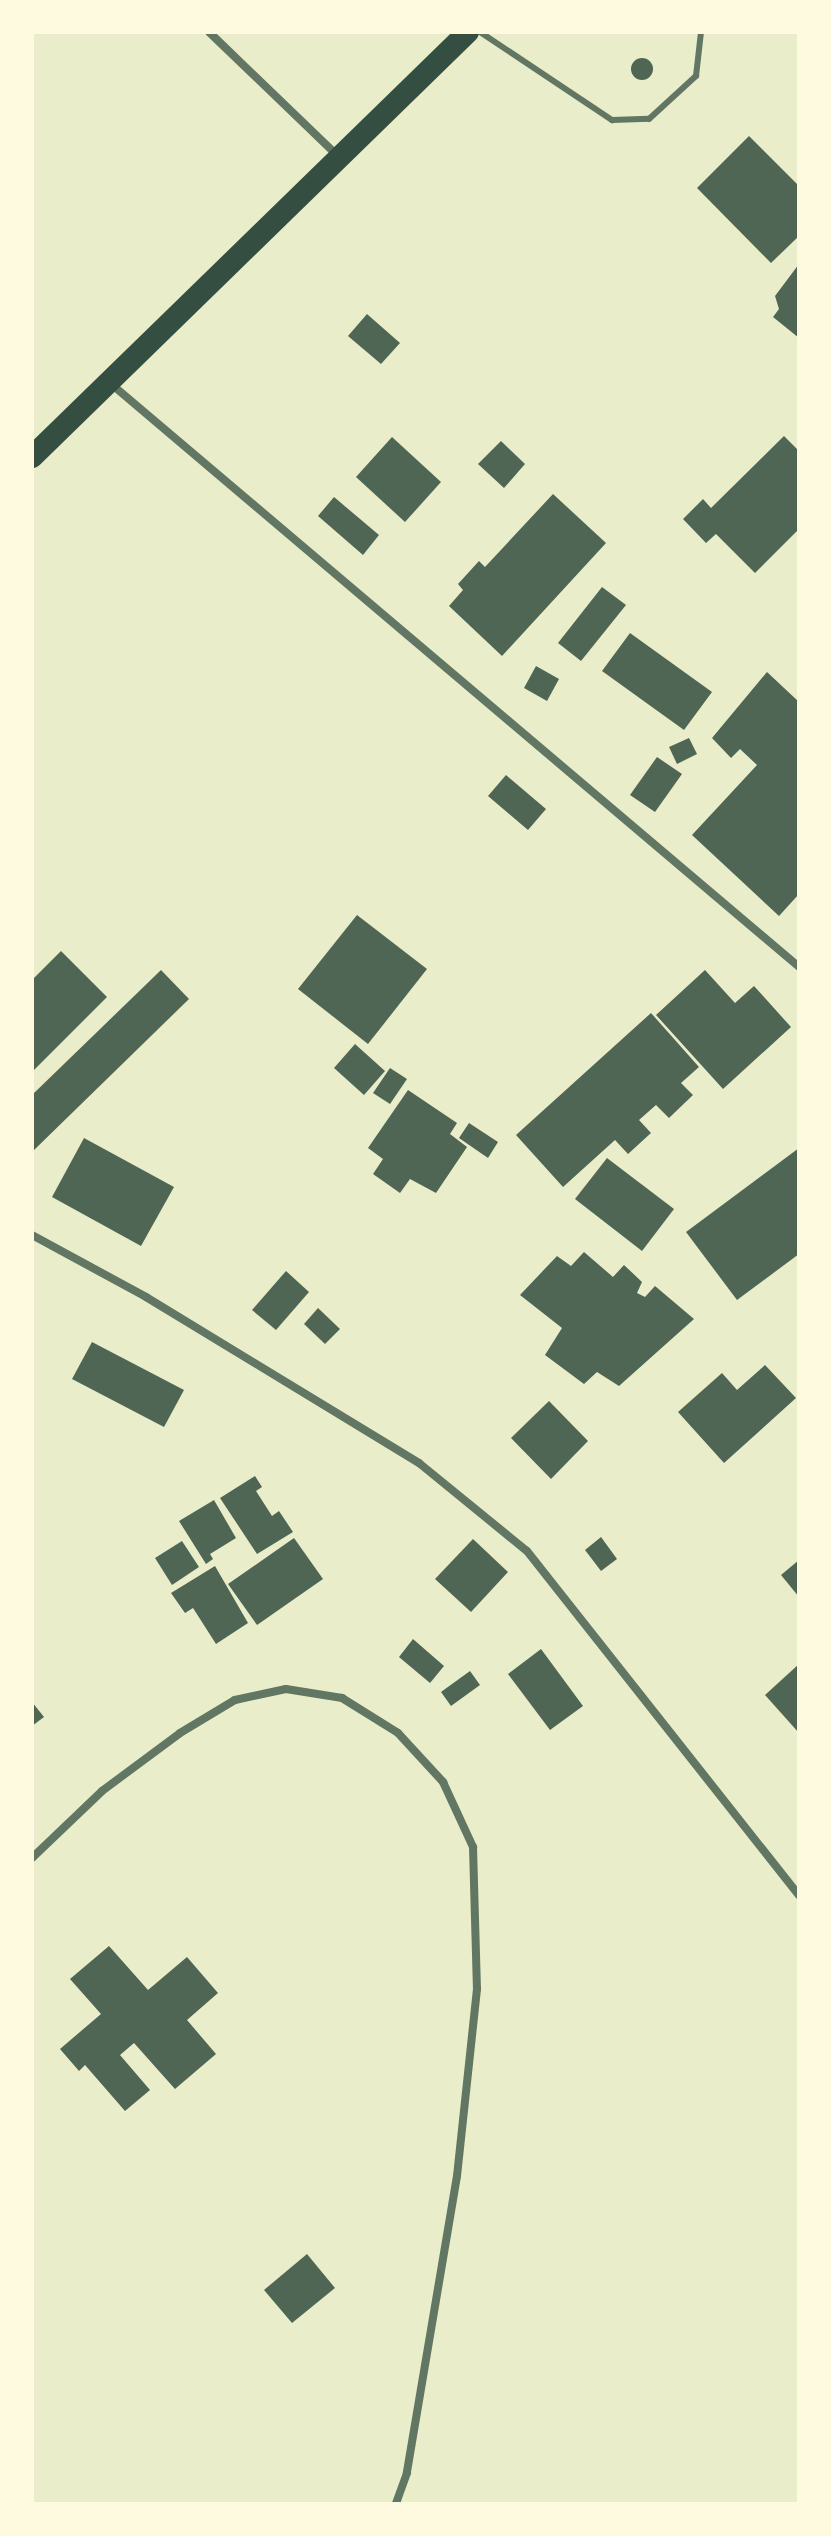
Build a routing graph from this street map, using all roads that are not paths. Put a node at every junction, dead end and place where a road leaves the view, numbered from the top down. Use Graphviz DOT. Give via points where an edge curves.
graph roads {
  1 [pos="209,32"];
  2 [pos="468,32"];
  3 [pos="480,32"];
  4 [pos="701,32"];
  5 [pos="339,157"];
  6 [pos="108,381"];
  7 [pos="32,457"];
  8 [pos="799,967"];
  9 [pos="32,1235"];
  10 [pos="32,1858"];
  11 [pos="799,1896"];
  12 [pos="396,2504"];
  1 -- 5 [label="street"];
  2 -- 5 [label="highway"];
  3 -- 4 [label="lane" via="612,120 649,119 696,76"];
  5 -- 6 [label="highway"];
  6 -- 7 [label="highway"];
  6 -- 8 [label="street"];
  9 -- 11 [label="street" via="146,1297 419,1463 527,1551"];
  10 -- 12 [label="street" via="102,1791 180,1733 235,1700 286,1689 342,1698 398,1733 443,1782 473,1847 477,1989 457,2176 407,2473"];
}
